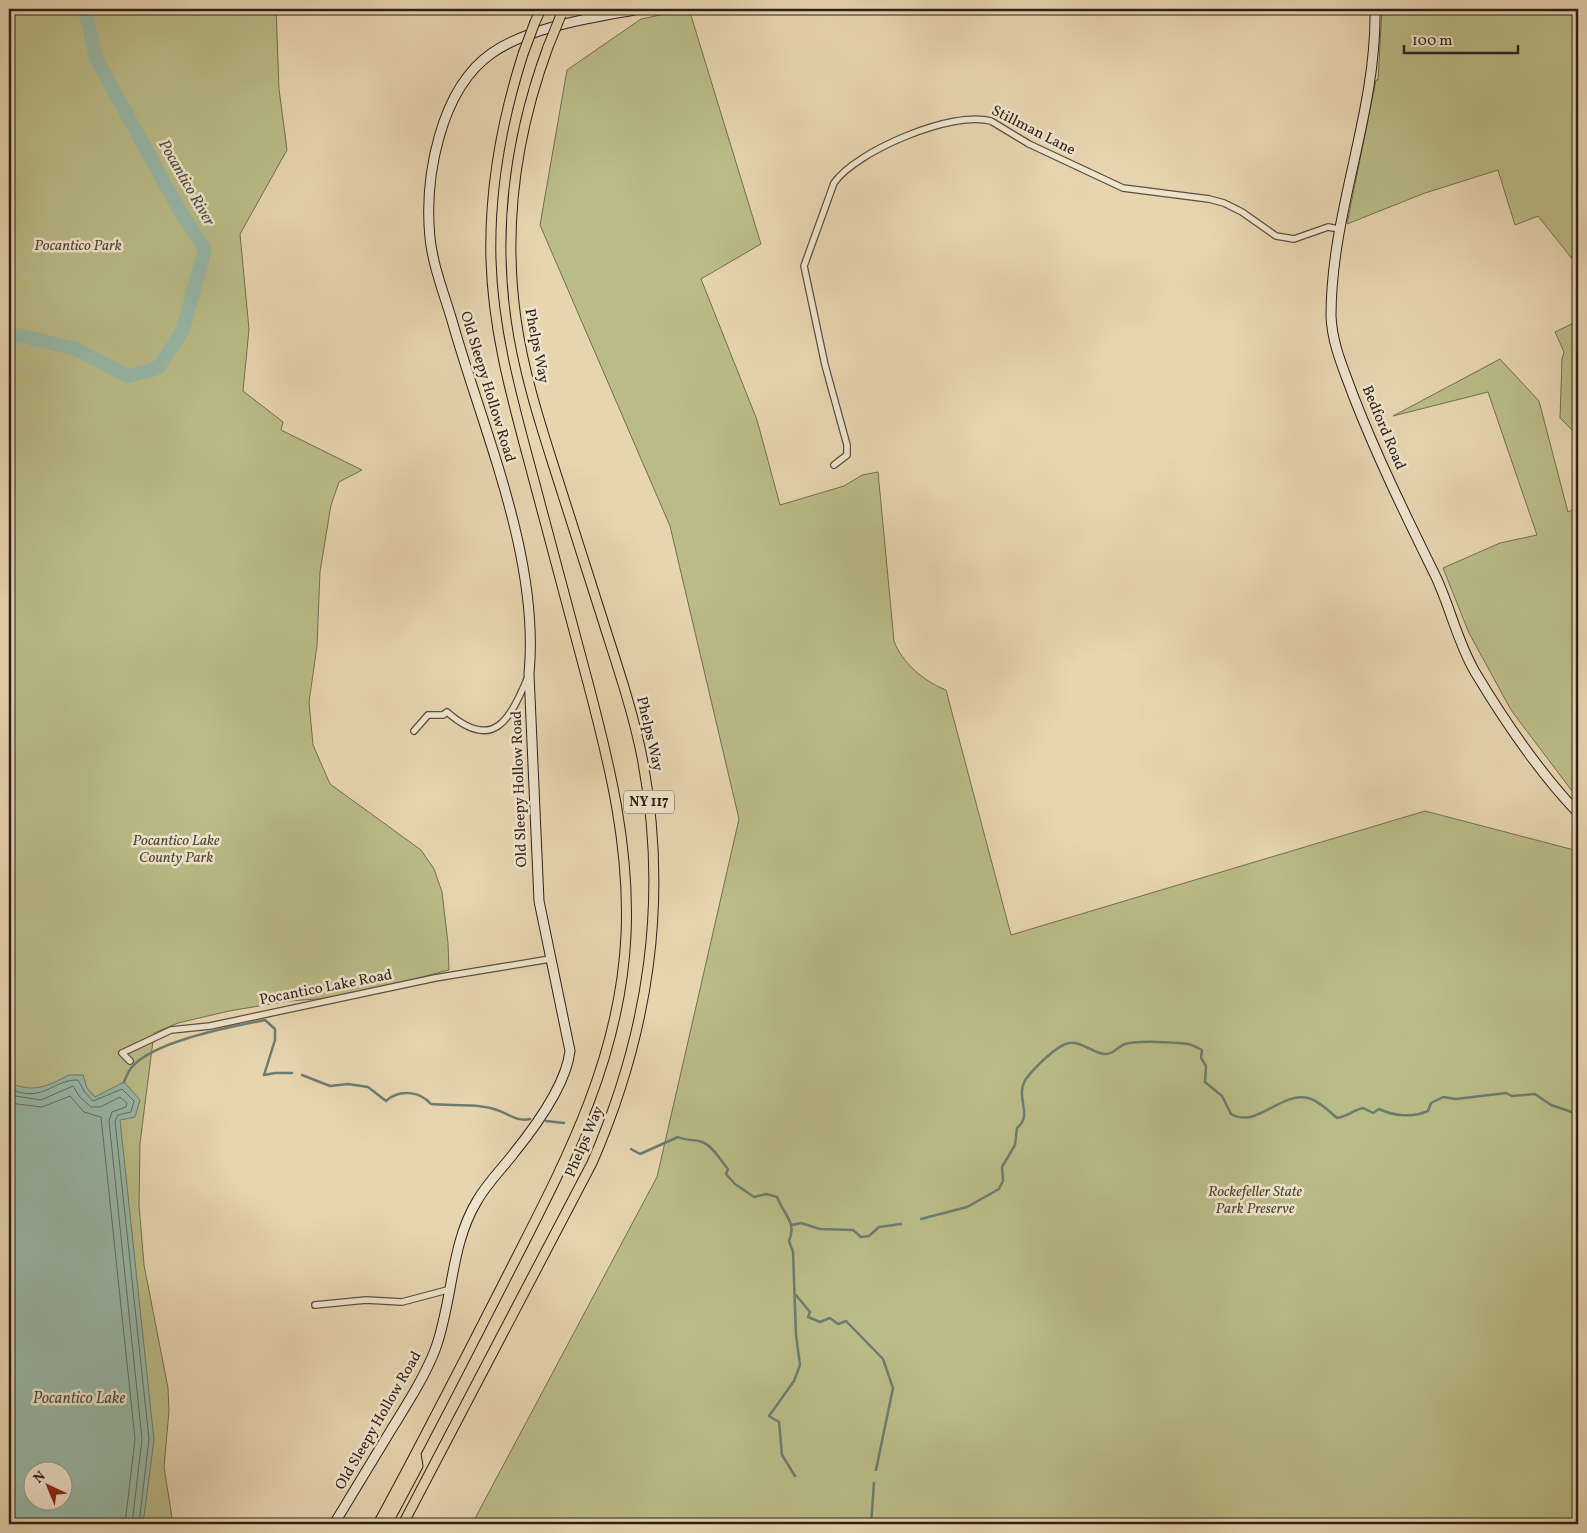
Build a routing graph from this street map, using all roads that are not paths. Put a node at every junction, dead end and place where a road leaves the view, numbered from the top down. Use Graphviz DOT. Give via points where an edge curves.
graph roads {
  1 [pos="541,9"];
  2 [pos="638,9"];
  3 [pos="1375,9"];
  4 [pos="562,12"];
  5 [pos="1339,229"];
  6 [pos="834,465"];
  7 [pos="529,674"];
  8 [pos="414,731"];
  9 [pos="1578,813"];
  10 [pos="550,959"];
  11 [pos="130,1060"];
  12 [pos="451,1289"];
  13 [pos="315,1304"];
  14 [pos="416,1454"];
  15 [pos="334,1524"];
  16 [pos="378,1524"];
  17 [pos="387,1524"];
  18 [pos="403,1524"];
  1 -- 14 [label="main road, Phelps Way / NY 117, bridge" via="523,54 506,112 495,175 491,237 494,300 499,342 513,402 614,788 626,871 625,954 612,1036 582,1123"];
  2 -- 7 [label="street, Old Sleepy Hollow Road" via="523,37 490,54 456,94 440,134 428,213 436,265 522,563 532,645"];
  3 -- 5 [label="street, Bedford Road" via="1375,46"];
  4 -- 18 [label="main road, Phelps Way / NY 117, bridge" via="526,117 515,178 511,245 516,318 538,416 638,738 653,845 654,910 650,956 631,1056 600,1144 574,1201"];
  5 -- 6 [label="street, Stillman Lane" via="1328,227 1294,240 1276,236 1224,203 1122,188 980,118 964,119 898,139 842,172 834,183 804,266 825,365 847,445 847,455"];
  5 -- 9 [label="street, Bedford Road" via="1332,289 1333,335 1363,421 1436,577 1474,670 1527,752"];
  7 -- 8 [label="street" via="511,715 497,727 480,731 447,712 428,715"];
  7 -- 10 [label="street, Old Sleepy Hollow Road" via="539,901"];
  10 -- 11 [label="street, Pocantico Lake Road" via="435,978 210,1026 171,1030 122,1053"];
  10 -- 12 [label="street, Old Sleepy Hollow Road" via="568,1037 569,1064 535,1124 477,1200 461,1238"];
  12 -- 13 [label="street" via="402,1302 366,1300"];
  12 -- 15 [label="street, Old Sleepy Hollow Road" via="444,1323 423,1375"];
  14 -- 16 [label="main road, Phelps Way / NY 117"];
  14 -- 17 [label="main road" via="418,1466"];
}
